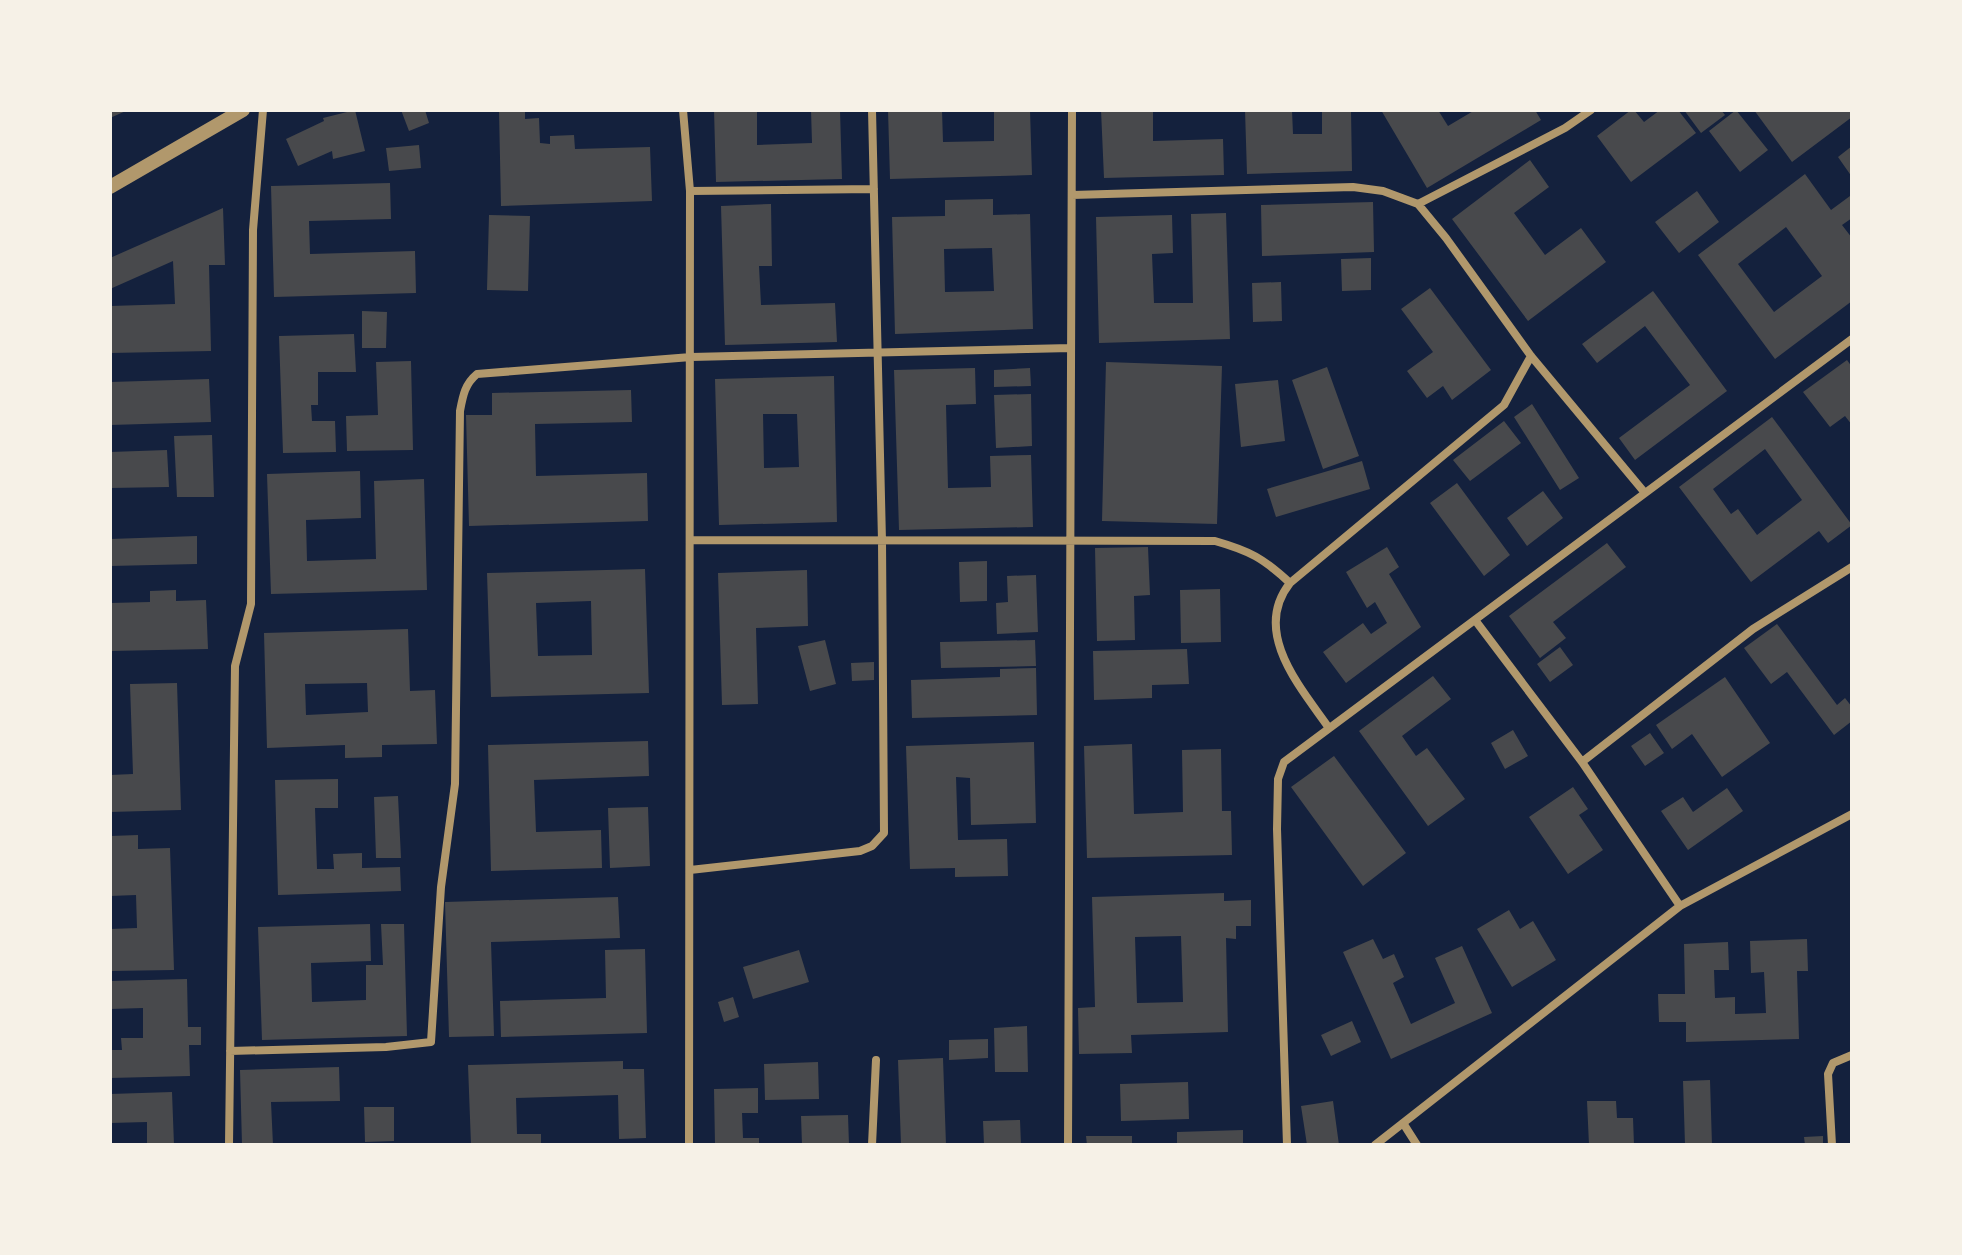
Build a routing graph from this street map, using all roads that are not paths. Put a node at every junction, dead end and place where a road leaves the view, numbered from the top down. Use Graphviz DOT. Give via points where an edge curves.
graph roads {
  1 [pos="243,110"];
  2 [pos="263,110"];
  3 [pos="683,110"];
  4 [pos="872,110"];
  5 [pos="1072,110"];
  6 [pos="1591,110"];
  7 [pos="110,187"];
  8 [pos="874,189"];
  9 [pos="690,191"];
  10 [pos="1072,195"];
  11 [pos="1418,204"];
  12 [pos="1852,339"];
  13 [pos="1071,348"];
  14 [pos="879,353"];
  15 [pos="1531,356"];
  16 [pos="691,357"];
  17 [pos="1645,493"];
  18 [pos="690,540"];
  19 [pos="882,541"];
  20 [pos="1070,541"];
  21 [pos="1852,567"];
  22 [pos="1290,583"];
  23 [pos="1475,620"];
  24 [pos="1329,728"];
  25 [pos="1582,762"];
  26 [pos="1852,814"];
  27 [pos="690,870"];
  28 [pos="1680,906"];
  29 [pos="230,1051"];
  30 [pos="1852,1055"];
  31 [pos="876,1060"];
  32 [pos="1403,1123"];
  33 [pos="229,1145"];
  34 [pos="689,1145"];
  35 [pos="872,1145"];
  36 [pos="1068,1145"];
  37 [pos="1287,1145"];
  38 [pos="1375,1145"];
  39 [pos="1417,1145"];
  40 [pos="1832,1145"];
  1 -- 7 [label="street"];
  2 -- 29 [label="street" via="253,230 251,604 235,666"];
  3 -- 9 [label="street"];
  4 -- 8 [label="street"];
  5 -- 10 [label="street"];
  6 -- 11 [label="street"];
  8 -- 9 [label="street"];
  8 -- 14 [label="street"];
  9 -- 16 [label="street"];
  10 -- 11 [label="street" via="1353,187"];
  10 -- 13 [label="street"];
  11 -- 15 [label="street"];
  12 -- 17 [label="street"];
  13 -- 14 [label="street"];
  13 -- 20 [label="street"];
  14 -- 16 [label="street"];
  14 -- 19 [label="street"];
  15 -- 17 [label="street"];
  15 -- 22 [label="street" via="1504,405"];
  16 -- 18 [label="street"];
  16 -- 29 [label="street" via="477,374 469,381 460,411 455,784 438,917 431,1042"];
  17 -- 23 [label="street"];
  18 -- 19 [label="street"];
  18 -- 27 [label="street"];
  19 -- 20 [label="street"];
  19 -- 27 [label="street" via="884,833 860,851"];
  20 -- 22 [label="street" via="1215,541 1265,560"];
  20 -- 36 [label="street"];
  21 -- 25 [label="street" via="1753,629"];
  22 -- 24 [label="street" via="1279,596 1276,611 1279,647"];
  23 -- 24 [label="street"];
  23 -- 25 [label="street"];
  24 -- 37 [label="street" via="1284,762 1278,779"];
  25 -- 28 [label="street"];
  26 -- 28 [label="street"];
  27 -- 34 [label="street"];
  28 -- 32 [label="street"];
  29 -- 33 [label="street"];
  30 -- 40 [label="street" via="1833,1063 1828,1074"];
  31 -- 35 [label="street"];
  32 -- 38 [label="street"];
  32 -- 39 [label="street"];
}
